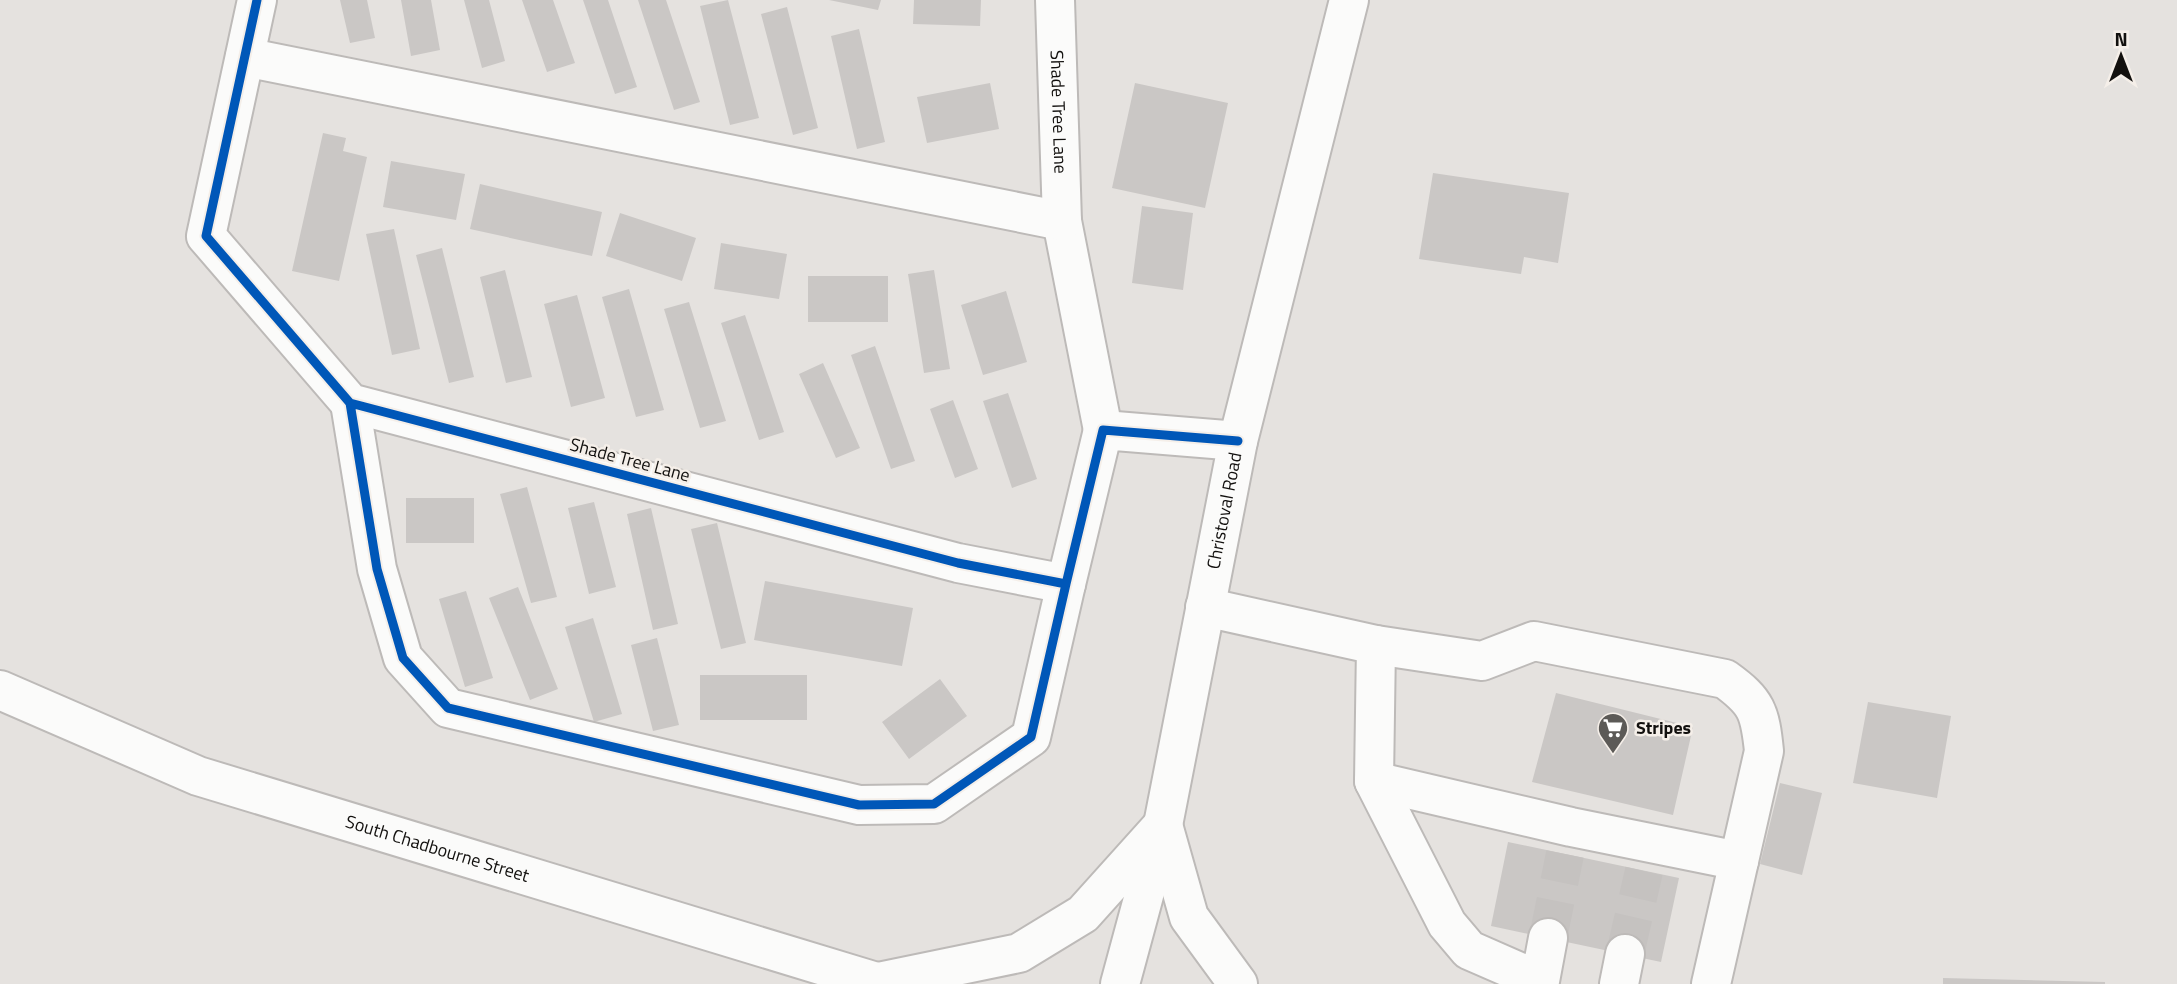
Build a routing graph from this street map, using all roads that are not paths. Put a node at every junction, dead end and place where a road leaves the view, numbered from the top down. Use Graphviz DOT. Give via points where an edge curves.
graph roads {
  1 [pos="257,0"];
  2 [pos="1055,0"];
  3 [pos="1349,0"];
  4 [pos="245,57"];
  5 [pos="1062,222"];
  6 [pos="350,403"];
  7 [pos="1103,430"];
  8 [pos="1238,441"];
  9 [pos="1066,584"];
  10 [pos="1205,607"];
  11 [pos="1376,645"];
  12 [pos="0,690"];
  13 [pos="1374,781"];
  14 [pos="1163,825"];
  15 [pos="1739,861"];
  16 [pos="1548,938"];
  17 [pos="880,983"];
  18 [pos="1545,983"];
  19 [pos="1120,984"];
  20 [pos="1238,984"];
  21 [pos="1711,984"];
  1 -- 4 [label="street"];
  2 -- 5 [label="street, Shade Tree Lane"];
  3 -- 8 [label="street, Christoval Road"];
  4 -- 5 [label="street"];
  4 -- 6 [label="street" via="206,236"];
  5 -- 7 [label="street, Shade Tree Lane"];
  6 -- 9 [label="street, Shade Tree Lane" via="958,563"];
  6 -- 9 [label="street" via="377,569 403,658 448,708 859,805 934,804 1031,737"];
  7 -- 8 [label="street"];
  7 -- 9 [label="street, Shade Tree Lane"];
  8 -- 10 [label="street, Christoval Road"];
  10 -- 11 [label="street"];
  10 -- 14 [label="street, Christoval Road"];
  11 -- 13 [label="street"];
  11 -- 15 [label="street" via="1482,661 1534,641 1725,679 1750,697 1761,720 1764,751"];
  12 -- 17 [label="street, South Chadbourne Street" via="198,776"];
  13 -- 15 [label="street" via="1568,841 1647,857"];
  13 -- 18 [label="street" via="1447,925 1469,950"];
  14 -- 17 [label="street" via="1083,914 1019,953"];
  14 -- 19 [label="street, Christoval Road"];
  14 -- 20 [label="street" via="1189,917"];
  15 -- 21 [label="street"];
  16 -- 18 [label="street"];
}
